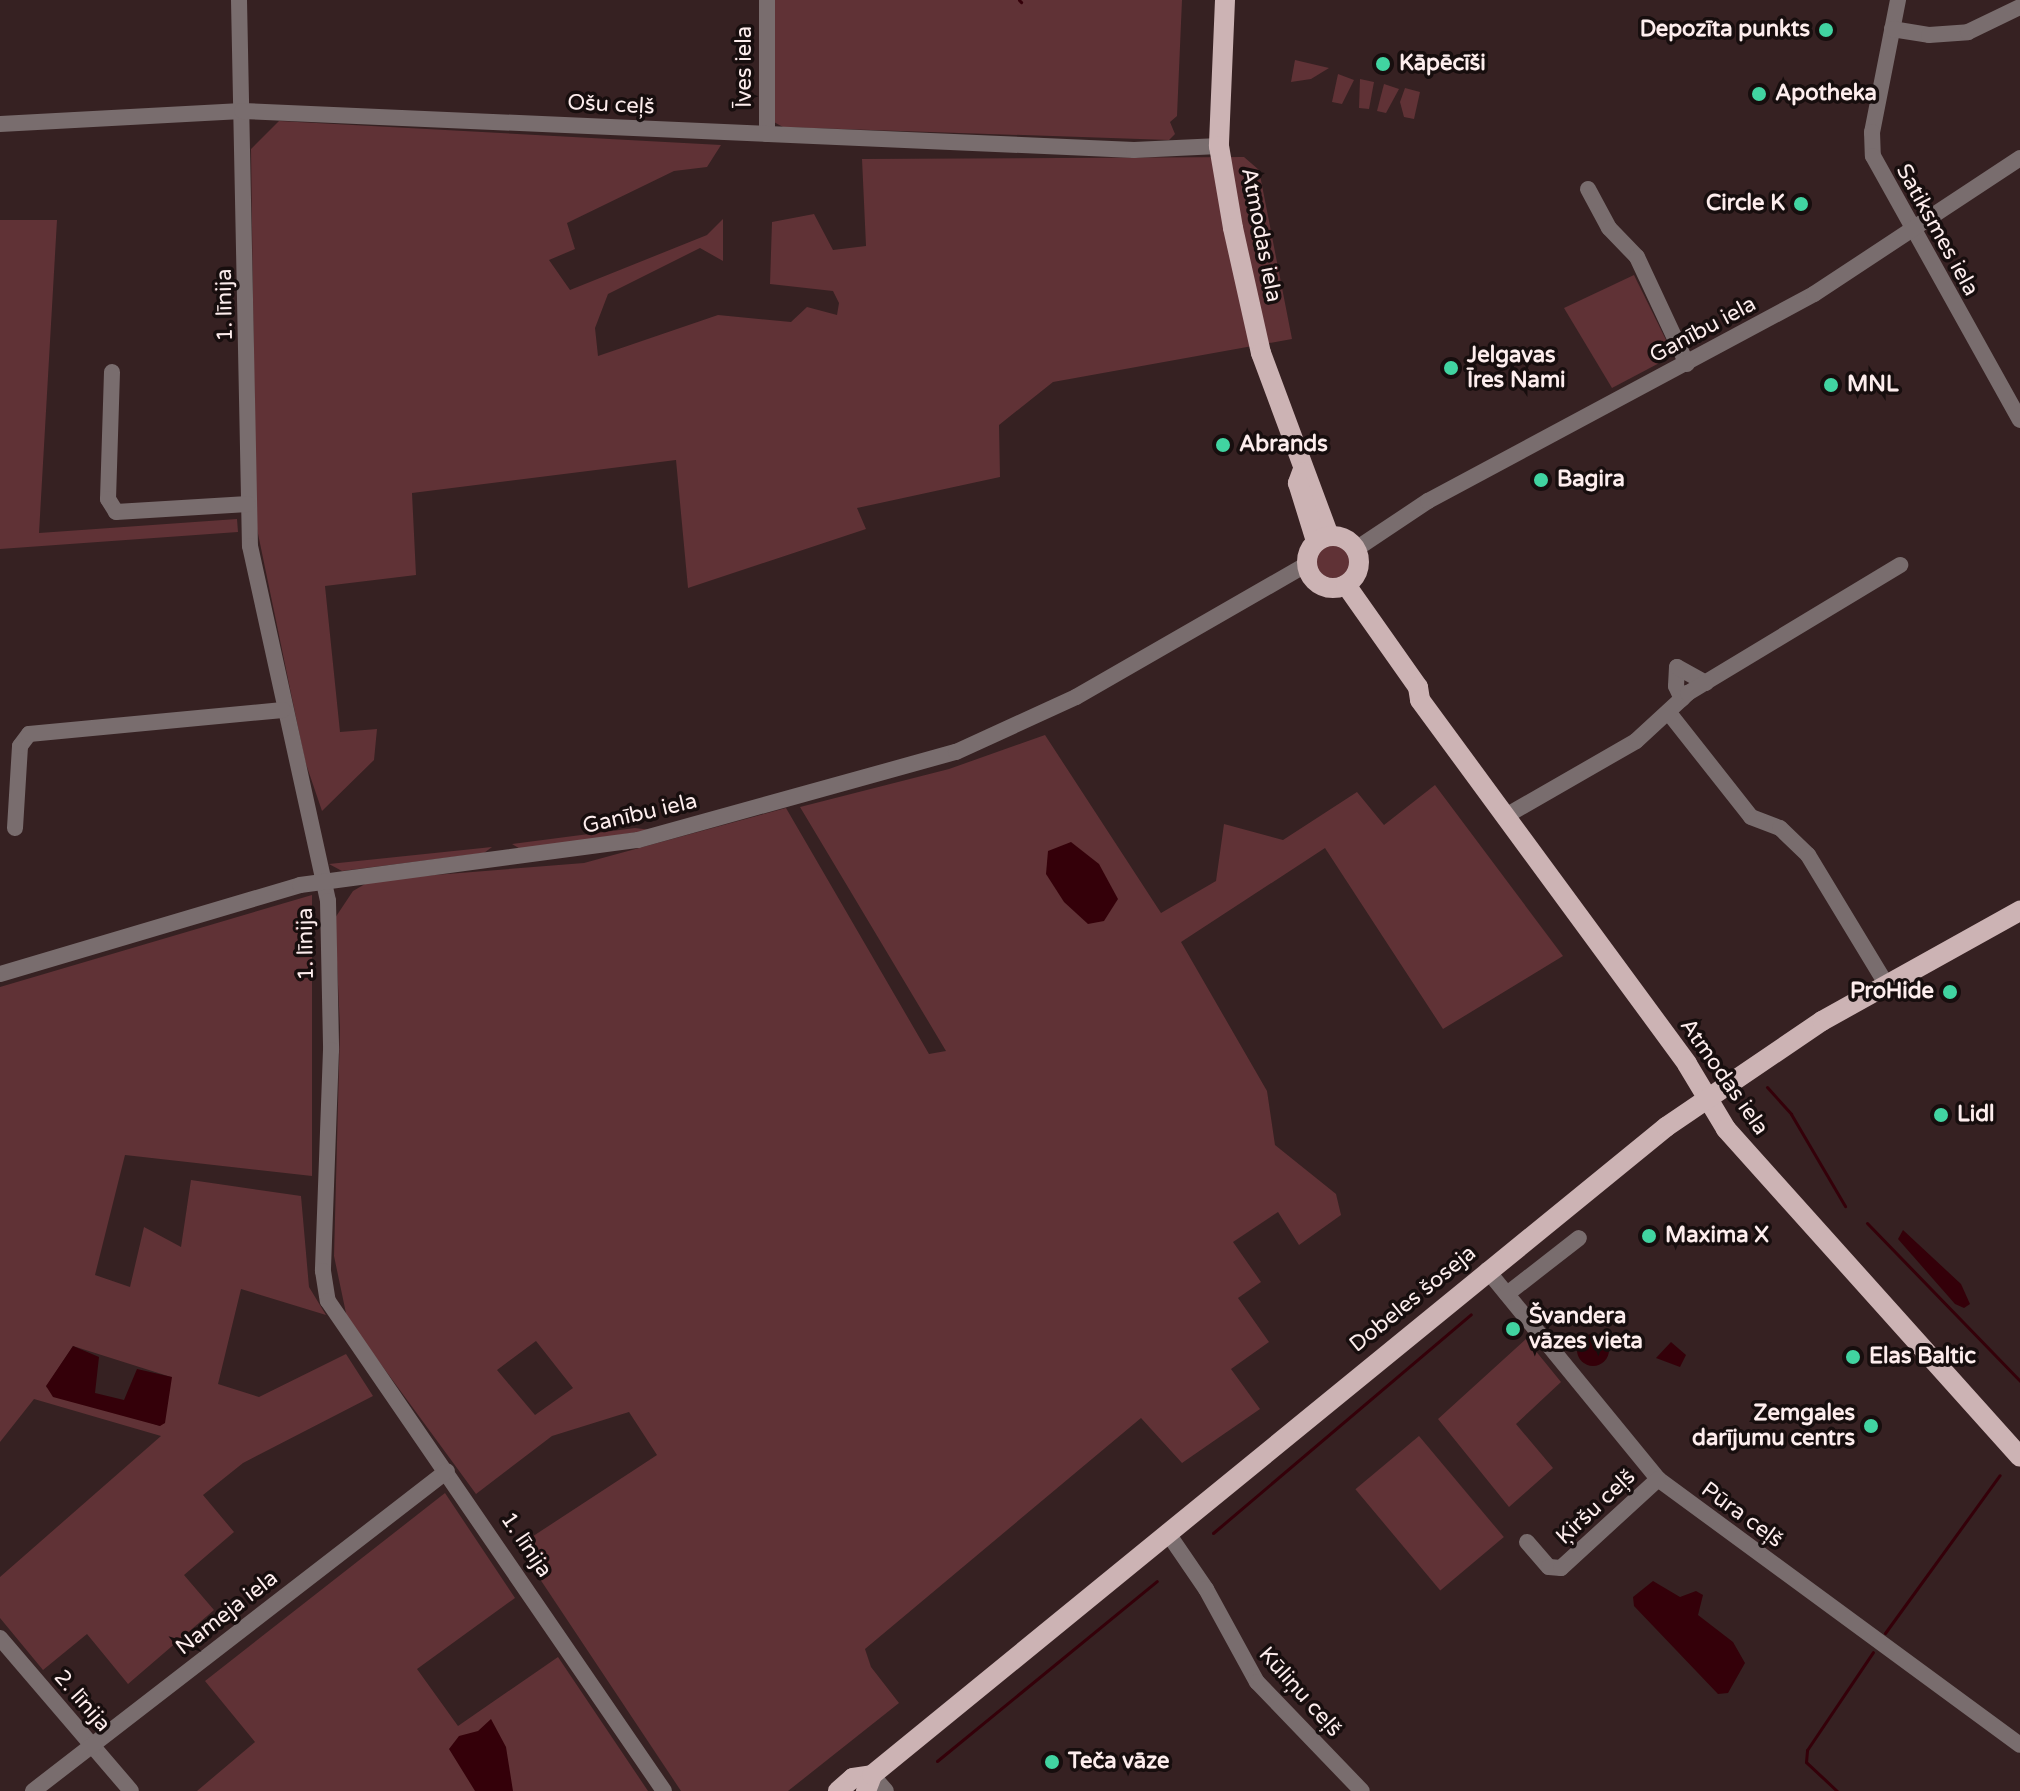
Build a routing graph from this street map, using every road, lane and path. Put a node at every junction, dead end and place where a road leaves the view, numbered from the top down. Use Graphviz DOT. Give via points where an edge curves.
graph roads {
  1 [pos="239,0"];
  2 [pos="767,0"];
  3 [pos="1225,0"];
  4 [pos="1898,0"];
  5 [pos="2020,7"];
  6 [pos="1892,29"];
  7 [pos="242,111"];
  8 [pos="0,124"];
  9 [pos="767,134"];
  10 [pos="1219,146"];
  11 [pos="2020,158"];
  12 [pos="1588,189"];
  13 [pos="1913,232"];
  14 [pos="1687,364"];
  15 [pos="112,372"];
  16 [pos="2020,420"];
  17 [pos="248,504"];
  18 [pos="1338,542"];
  19 [pos="1900,565"];
  20 [pos="1308,569"];
  21 [pos="1339,586"];
  22 [pos="1706,683"];
  23 [pos="1682,699"];
  24 [pos="283,710"];
  25 [pos="1669,713"];
  26 [pos="1504,817"];
  27 [pos="15,828"];
  28 [pos="324,880"];
  29 [pos="2020,911"];
  30 [pos="0,974"];
  31 [pos="1886,984"];
  32 [pos="1704,1098"];
  33 [pos="1579,1238"];
  34 [pos="1487,1270"];
  35 [pos="1507,1294"];
  36 [pos="2020,1457"];
  37 [pos="447,1471"];
  38 [pos="1658,1479"];
  39 [pos="1167,1532"];
  40 [pos="1527,1542"];
  41 [pos="0,1638"];
  42 [pos="2020,1745"];
  43 [pos="92,1746"];
  44 [pos="869,1783"];
  45 [pos="33,1791"];
  46 [pos="131,1791"];
  47 [pos="664,1791"];
  48 [pos="838,1791"];
  49 [pos="886,1791"];
  50 [pos="1362,1791"];
  1 -- 7 [label="street, 1. līnija"];
  2 -- 9 [label="street, Īves iela"];
  3 -- 10 [label="main road, Atmodas iela"];
  4 -- 6 [label="street, Satiksmes iela"];
  5 -- 6 [label="street" via="1968,32 1929,35"];
  6 -- 13 [label="street, Satiksmes iela" via="1872,132 1873,156"];
  7 -- 8 [label="street, Ošu ceļš"];
  7 -- 9 [label="street, Ošu ceļš"];
  7 -- 17 [label="street, 1. līnija"];
  9 -- 10 [label="street, Ošu ceļš" via="1134,150"];
  10 -- 18 [label="main road, Atmodas iela" via="1261,353 1302,472 1298,483"];
  11 -- 13 [label="street, Ganību iela"];
  12 -- 14 [label="street" via="1609,228 1637,257"];
  13 -- 14 [label="street, Ganību iela"];
  13 -- 16 [label="street, Satiksmes iela"];
  14 -- 18 [label="street, Ganību iela" via="1396,519"];
  15 -- 17 [label="street" via="108,499 116,512"];
  17 -- 24 [label="street, 1. līnija" via="259,602"];
  18 -- 20 [label="main road"];
  18 -- 21 [label="main road" via="1357,573"];
  19 -- 22 [label="street"];
  20 -- 21 [label="main road"];
  20 -- 28 [label="street, Ganību iela" via="1076,697 956,752 638,840"];
  21 -- 26 [label="main road, Atmodas iela" via="1408,696 1420,700"];
  22 -- 23 [label="street"];
  22 -- 23 [label="street" via="1677,667"];
  23 -- 25 [label="street"];
  24 -- 27 [label="street" via="29,734 20,746"];
  24 -- 28 [label="street, 1. līnija"];
  25 -- 26 [label="street" via="1636,741"];
  25 -- 31 [label="street" via="1751,817 1780,828 1808,855"];
  26 -- 32 [label="main road, Atmodas iela" via="1687,1064"];
  28 -- 30 [label="street, Ganību iela"];
  28 -- 37 [label="street, 1. līnija" via="331,1050 323,1234 328,1301"];
  29 -- 31 [label="main road, Dobeles šoseja"];
  31 -- 32 [label="main road, Dobeles šoseja"];
  32 -- 34 [label="main road, Dobeles šoseja"];
  32 -- 36 [label="main road, Atmodas iela"];
  33 -- 35 [label="street"];
  34 -- 35 [label="street, Pūra ceļš"];
  34 -- 39 [label="main road, Dobeles šoseja"];
  35 -- 38 [label="street, Pūra ceļš"];
  37 -- 43 [label="street, Nameja iela"];
  37 -- 47 [label="street, 1. līnija"];
  38 -- 40 [label="street, Ķiršu ceļš" via="1561,1568 1549,1567"];
  38 -- 42 [label="street, Pūra ceļš"];
  39 -- 44 [label="main road, Dobeles šoseja"];
  39 -- 50 [label="street, Kūliņu ceļš" via="1206,1589 1257,1682"];
  41 -- 43 [label="street, 2. līnija"];
  43 -- 45 [label="street, Nameja iela"];
  43 -- 46 [label="street, 2. līnija"];
  44 -- 48 [label="main road, Dobeles šoseja" via="853,1778"];
  44 -- 49 [label="street"];
}
